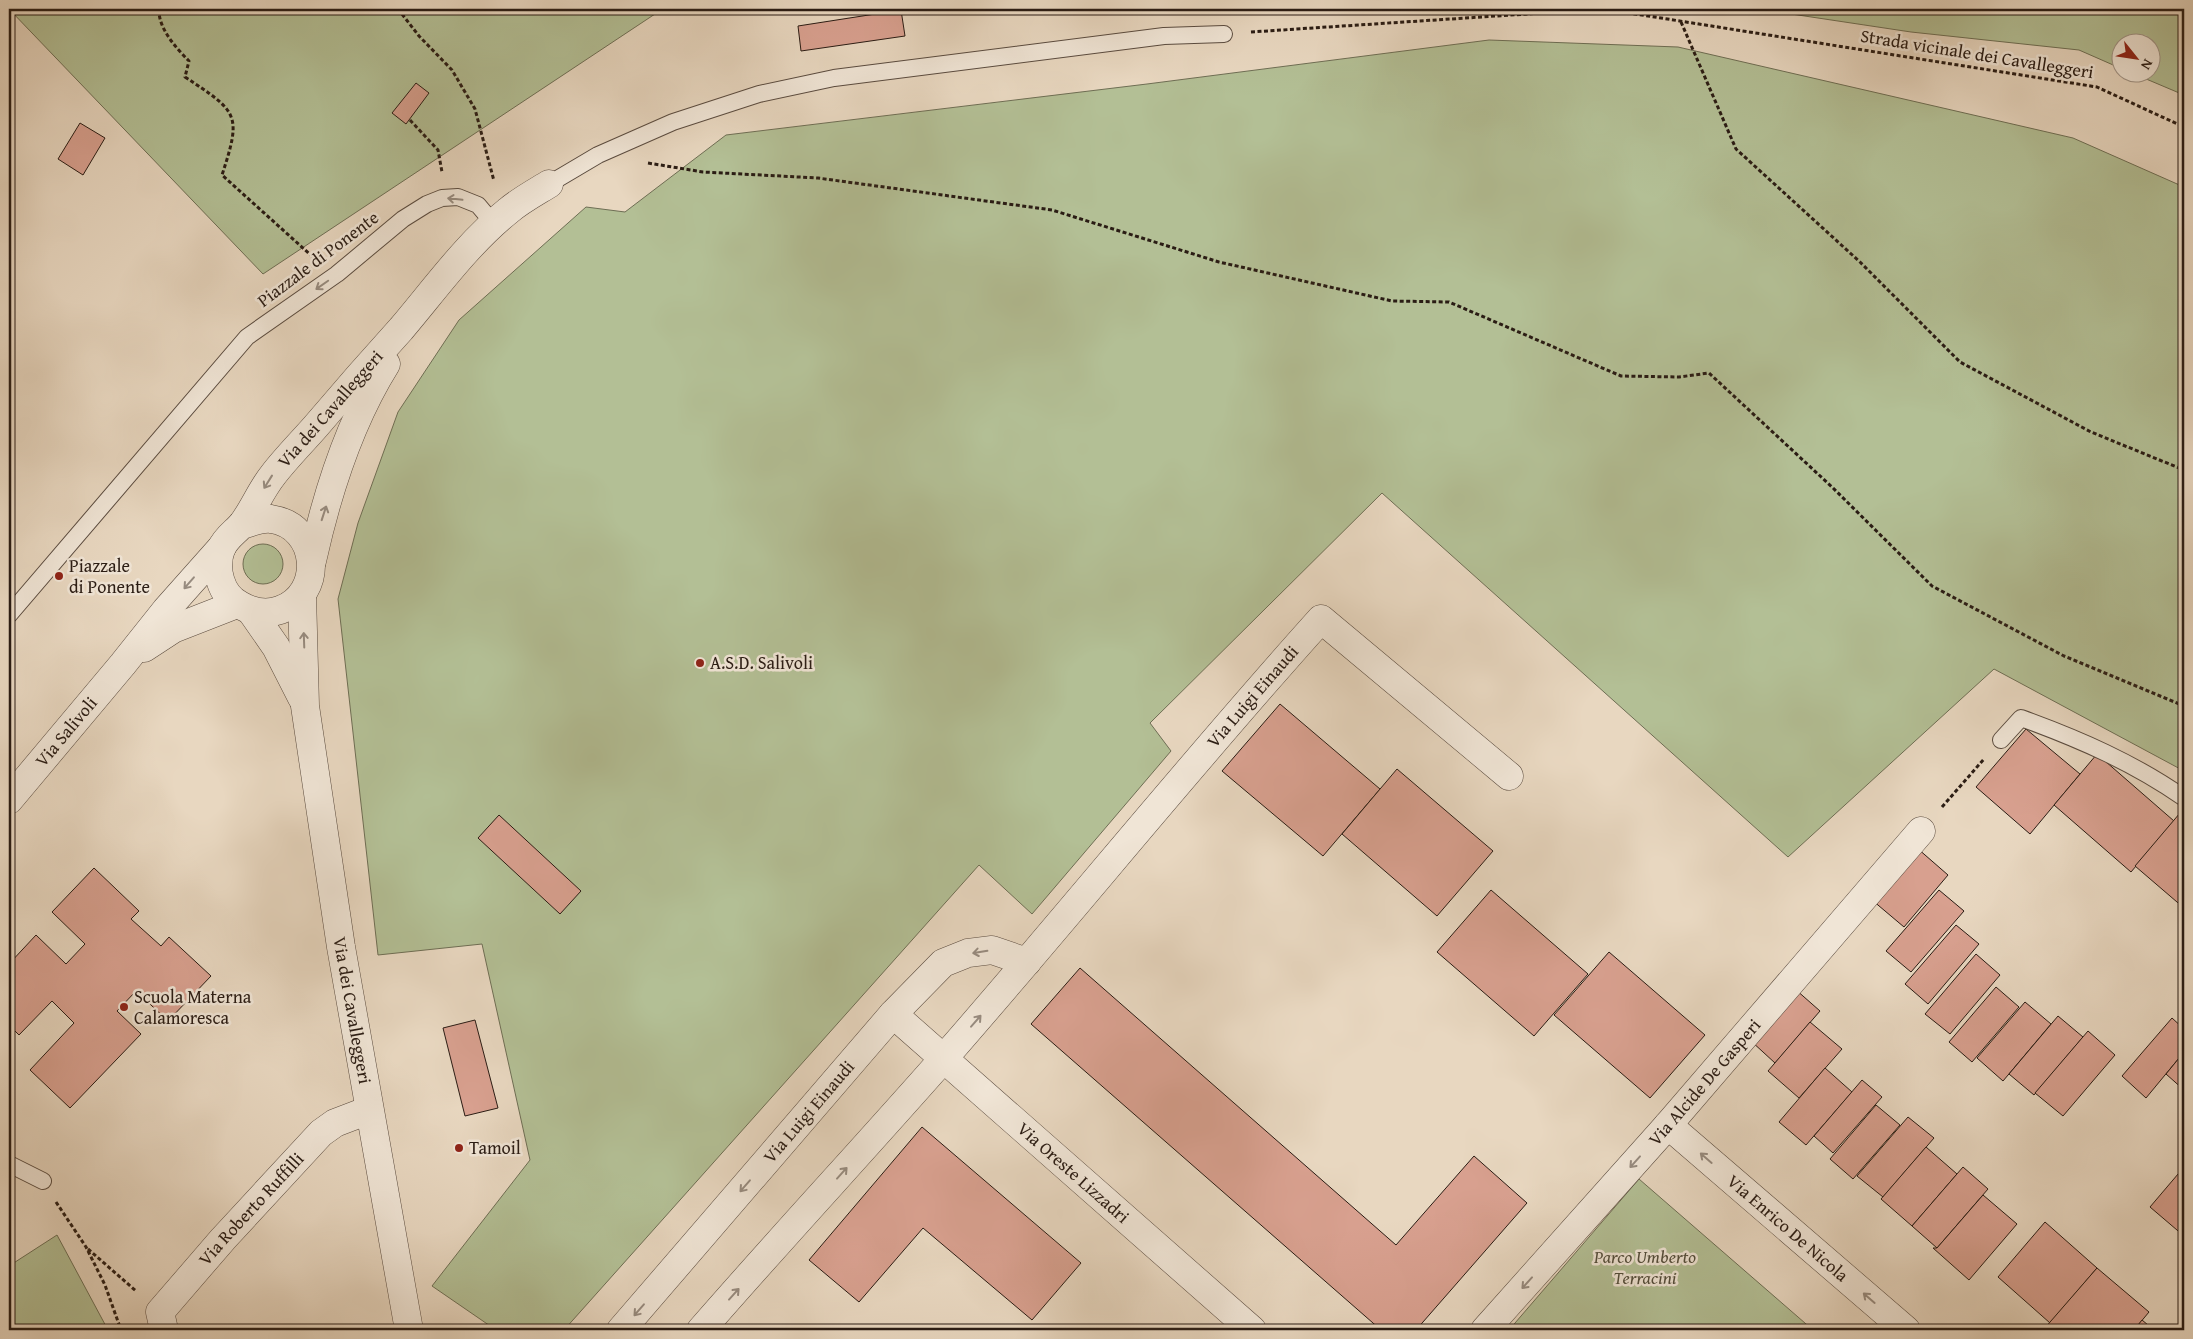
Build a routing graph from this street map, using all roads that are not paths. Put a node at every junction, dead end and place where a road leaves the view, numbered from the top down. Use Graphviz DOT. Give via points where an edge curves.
graph roads {
  1 [pos="1224,34"];
  2 [pos="549,184"];
  3 [pos="501,217"];
  4 [pos="426,300"];
  5 [pos="242,525"];
  6 [pos="222,548"];
  7 [pos="312,560"];
  8 [pos="302,595"];
  9 [pos="244,607"];
  10 [pos="9,615"];
  11 [pos="123,664"];
  12 [pos="305,706"];
  13 [pos="2001,740"];
  14 [pos="1510,776"];
  15 [pos="2184,798"];
  16 [pos="9,800"];
  17 [pos="1921,831"];
  18 [pos="1027,962"];
  19 [pos="893,1014"];
  20 [pos="944,1058"];
  21 [pos="368,1110"];
  22 [pos="1668,1125"];
  23 [pos="9,1164"];
  24 [pos="43,1181"];
  25 [pos="410,1325"];
  26 [pos="164,1330"];
  27 [pos="621,1330"];
  28 [pos="701,1330"];
  29 [pos="1252,1330"];
  30 [pos="1485,1330"];
  31 [pos="1906,1330"];
  1 -- 2 [label="lane" via="1164,36 834,78 759,94 673,122 598,155"];
  2 -- 3 [label="street, Via dei Cavalleggeri"];
  3 -- 4 [label="street, Via dei Cavalleggeri" via="470,247"];
  3 -- 10 [label="lane, Piazzale di Ponente, one-way" via="458,197 442,198 427,204 403,219 337,274 247,337"];
  4 -- 5 [label="street, Via dei Cavalleggeri, one-way" via="272,476"];
  7 -- 4 [label="street, Via dei Cavalleggeri, one-way" via="344,450 370,389"];
  5 -- 6 [label="street, Via dei Cavalleggeri"];
  5 -- 7 [label="street" via="271,519 286,524 298,533"];
  6 -- 9 [label="street, Via dei Cavalleggeri" via="219,578 226,592"];
  6 -- 11 [label="street, Via Salivoli, one-way"];
  7 -- 8 [label="street, Via dei Cavalleggeri" via="312,572"];
  8 -- 9 [label="street" via="279,611 265,613"];
  12 -- 8 [label="street, Via dei Cavalleggeri, one-way"];
  9 -- 11 [label="street, Via Salivoli" via="173,629"];
  9 -- 12 [label="street, Via dei Cavalleggeri" via="276,647"];
  11 -- 16 [label="street, Via Salivoli"];
  12 -- 21 [label="street, Via dei Cavalleggeri"];
  13 -- 15 [label="lane" via="2021,718 2095,746 2158,779"];
  14 -- 18 [label="street, Via Luigi Einaudi" via="1321,619 1253,694"];
  17 -- 22 [label="street, Via Alcide De Gasperi"];
  18 -- 19 [label="street, Via Luigi Einaudi, one-way" via="992,950 943,963"];
  20 -- 18 [label="street, Via Luigi Einaudi, one-way"];
  19 -- 20 [label="street, Via Oreste Lizzadri"];
  19 -- 27 [label="street, Via Luigi Einaudi, one-way"];
  28 -- 20 [label="street, Via Luigi Einaudi, one-way"];
  20 -- 29 [label="street, Via Oreste Lizzadri"];
  21 -- 25 [label="street, Via dei Cavalleggeri"];
  21 -- 26 [label="street, Via Roberto Ruffilli" via="335,1123 321,1133 160,1312"];
  22 -- 30 [label="street, Via Alcide De Gasperi, one-way"];
  31 -- 22 [label="street, Via Enrico De Nicola, one-way"];
  23 -- 24 [label="lane"];
}
